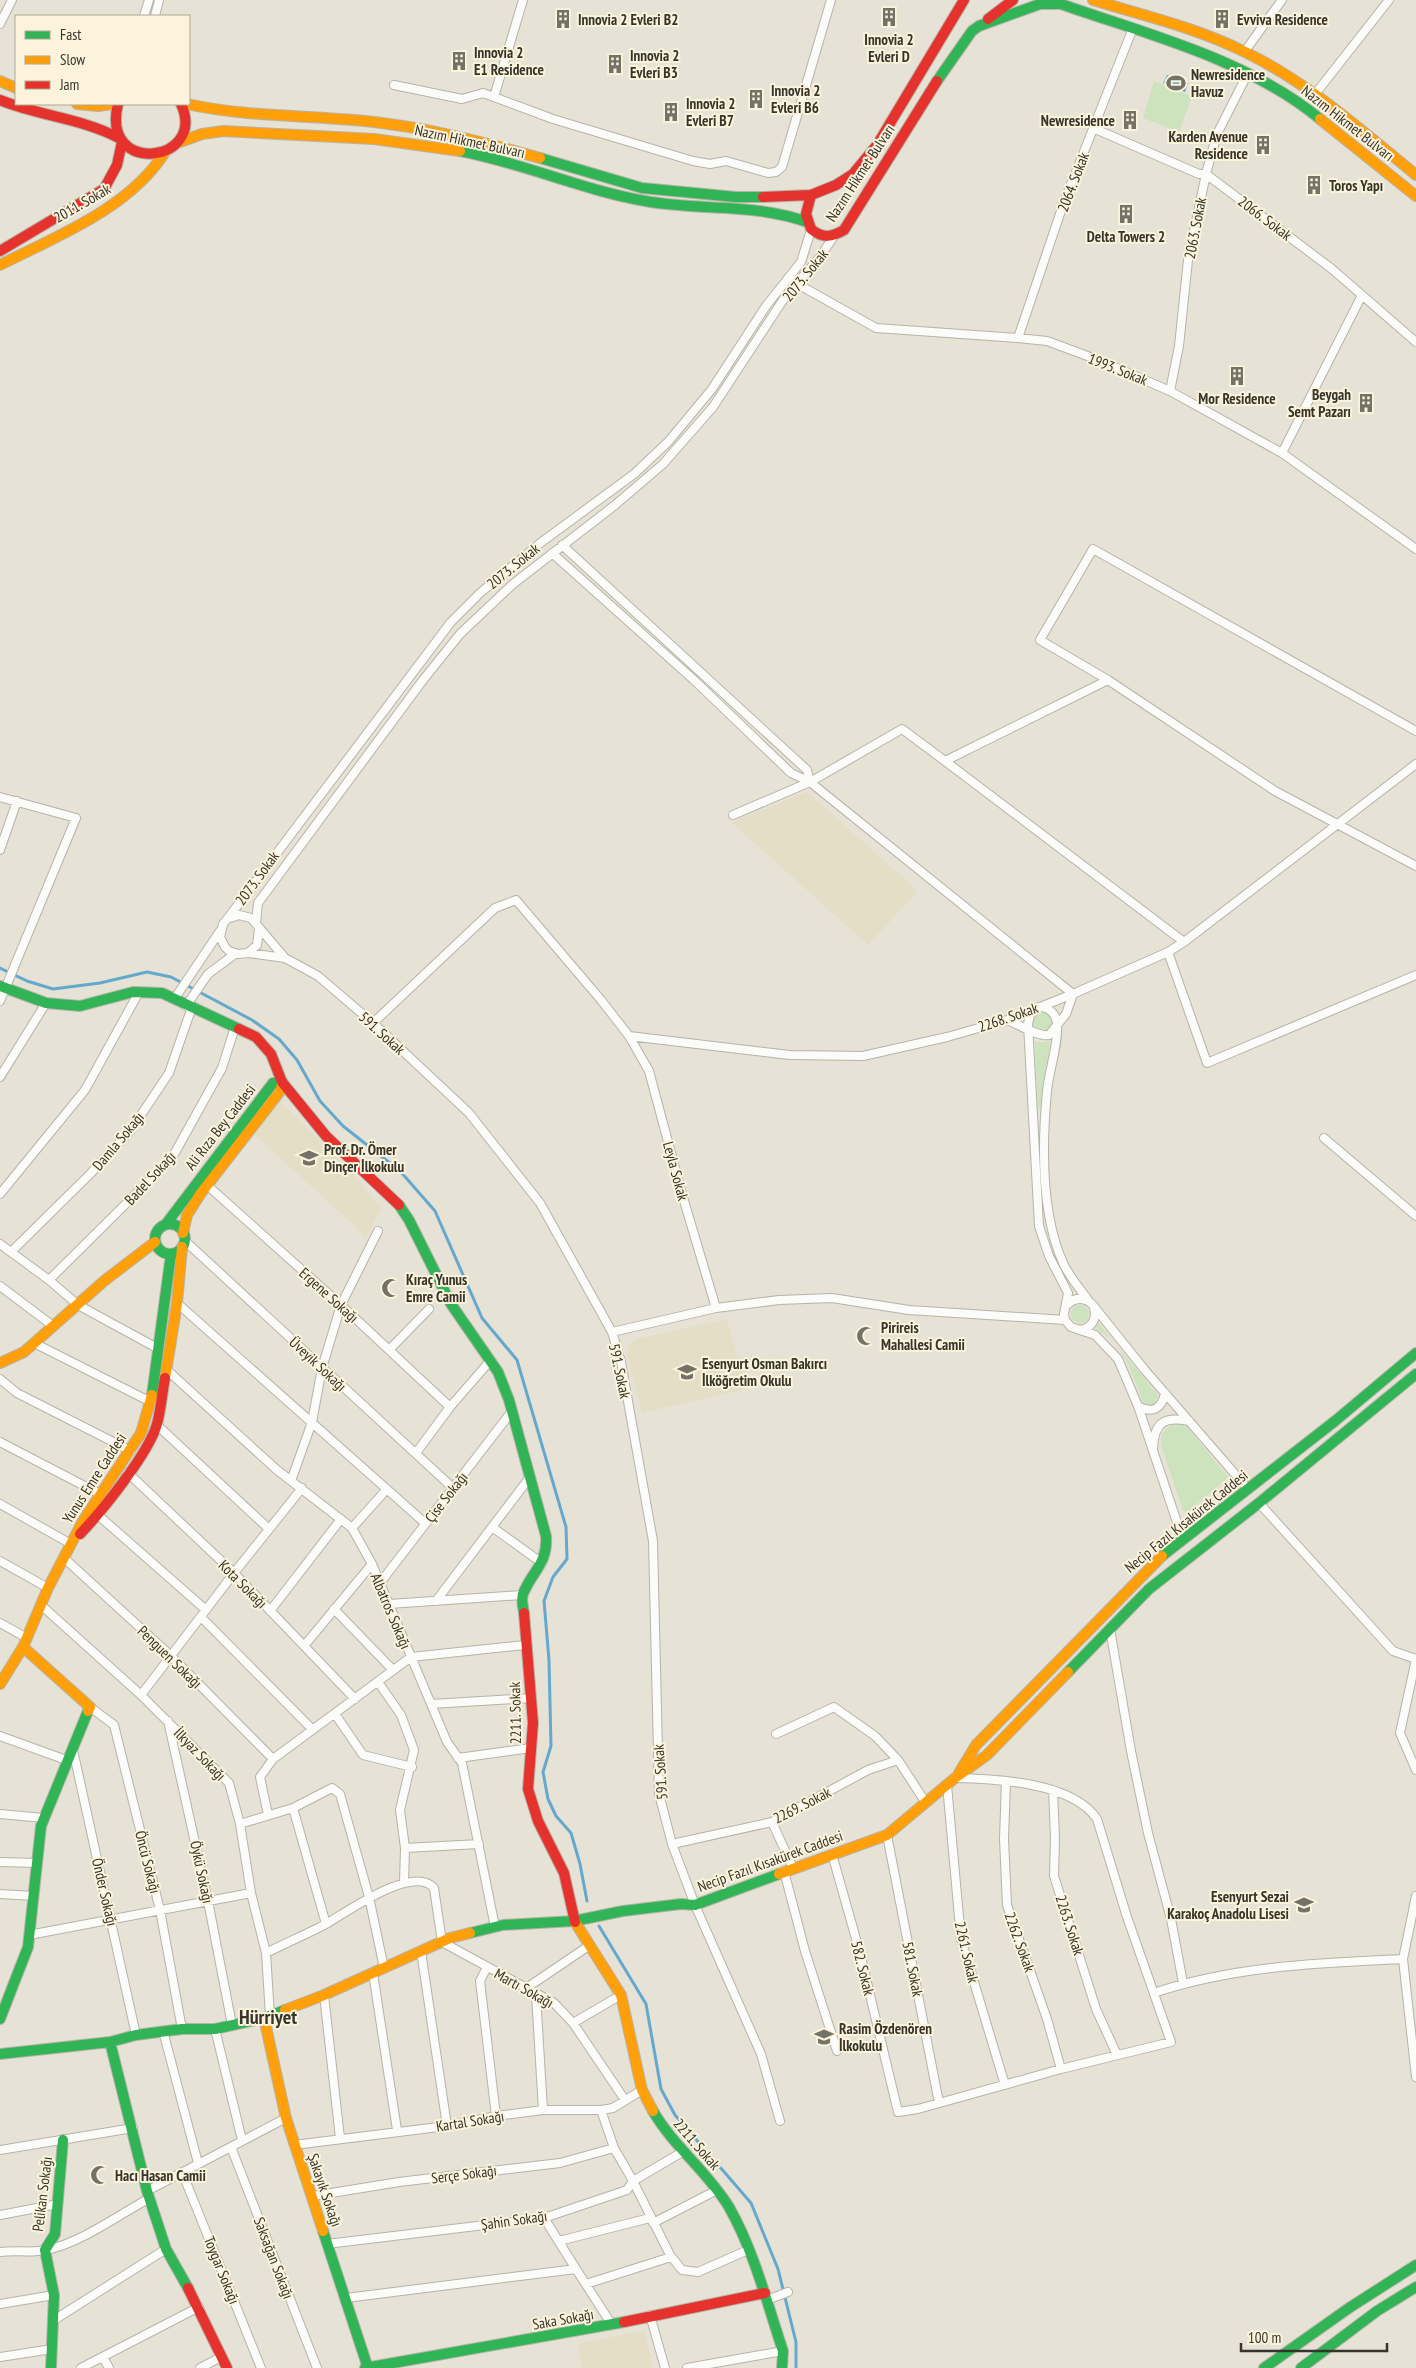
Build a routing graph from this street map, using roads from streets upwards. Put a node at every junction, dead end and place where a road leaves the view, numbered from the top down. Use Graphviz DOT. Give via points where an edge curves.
graph roads {
  1 [pos="12,0"];
  2 [pos="149,0"];
  3 [pos="159,0"];
  4 [pos="522,0"];
  5 [pos="831,0"];
  6 [pos="964,0"];
  7 [pos="1012,0"];
  8 [pos="1093,0"];
  9 [pos="1282,0"];
  10 [pos="1389,0"];
  11 [pos="144,15"];
  12 [pos="156,15"];
  13 [pos="0,24"];
  14 [pos="979,26"];
  15 [pos="1133,28"];
  16 [pos="1245,51"];
  17 [pos="1248,73"];
  18 [pos="0,81"];
  19 [pos="394,85"];
  20 [pos="15,88"];
  21 [pos="1316,93"];
  22 [pos="494,97"];
  23 [pos="0,100"];
  24 [pos="1300,102"];
  25 [pos="15,105"];
  26 [pos="15,105"];
  27 [pos="88,105"];
  28 [pos="105,105"];
  29 [pos="118,105"];
  30 [pos="182,105"];
  31 [pos="190,105"];
  32 [pos="1093,128"];
  33 [pos="121,140"];
  34 [pos="177,143"];
  35 [pos="165,152"];
  36 [pos="1206,174"];
  37 [pos="1416,175"];
  38 [pos="811,195"];
  39 [pos="1416,196"];
  40 [pos="809,226"];
  41 [pos="834,236"];
  42 [pos="0,251"];
  43 [pos="0,265"];
  44 [pos="788,278"];
  45 [pos="797,283"];
  46 [pos="1362,295"];
  47 [pos="1018,338"];
  48 [pos="1416,342"];
  49 [pos="1170,391"];
  50 [pos="1282,453"];
  51 [pos="562,545"];
  52 [pos="1416,549"];
  53 [pos="552,553"];
  54 [pos="1108,680"];
  55 [pos="1416,732"];
  56 [pos="945,761"];
  57 [pos="1416,764"];
  58 [pos="810,782"];
  59 [pos="0,797"];
  60 [pos="17,801"];
  61 [pos="733,815"];
  62 [pos="1338,826"];
  63 [pos="0,850"];
  64 [pos="1416,866"];
  65 [pos="227,919"];
  66 [pos="257,926"];
  67 [pos="220,930"];
  68 [pos="1184,942"];
  69 [pos="1168,952"];
  70 [pos="248,953"];
  71 [pos="235,954"];
  72 [pos="285,958"];
  73 [pos="1416,975"];
  74 [pos="5,986"];
  75 [pos="140,992"];
  76 [pos="1073,994"];
  77 [pos="176,996"];
  78 [pos="0,1001"];
  79 [pos="46,1003"];
  80 [pos="189,1004"];
  81 [pos="1039,1007"];
  82 [pos="1007,1020"];
  83 [pos="373,1023"];
  84 [pos="1058,1026"];
  85 [pos="235,1027"];
  86 [pos="1029,1028"];
  87 [pos="630,1036"];
  88 [pos="0,1077"];
  89 [pos="282,1082"];
  90 [pos="1324,1138"];
  91 [pos="207,1186"];
  92 [pos="0,1194"];
  93 [pos="1416,1216"];
  94 [pos="166,1224"];
  95 [pos="378,1231"];
  96 [pos="183,1240"];
  97 [pos="155,1242"];
  98 [pos="0,1244"];
  99 [pos="10,1252"];
  100 [pos="170,1254"];
  101 [pos="49,1280"];
  102 [pos="0,1286"];
  103 [pos="1090,1302"];
  104 [pos="177,1303"];
  105 [pos="1068,1304"];
  106 [pos="78,1305"];
  107 [pos="341,1305"];
  108 [pos="716,1308"];
  109 [pos="429,1309"];
  110 [pos="1065,1320"];
  111 [pos="53,1326"];
  112 [pos="1076,1330"];
  113 [pos="612,1332"];
  114 [pos="34,1343"];
  115 [pos="157,1348"];
  116 [pos="389,1350"];
  117 [pos="1416,1353"];
  118 [pos="490,1361"];
  119 [pos="1,1362"];
  120 [pos="322,1368"];
  121 [pos="167,1370"];
  122 [pos="1416,1374"];
  123 [pos="0,1379"];
  124 [pos="1165,1393"];
  125 [pos="151,1402"];
  126 [pos="1138,1406"];
  127 [pos="450,1407"];
  128 [pos="512,1410"];
  129 [pos="1189,1421"];
  130 [pos="312,1422"];
  131 [pos="157,1425"];
  132 [pos="0,1442"];
  133 [pos="131,1451"];
  134 [pos="416,1452"];
  135 [pos="1153,1452"];
  136 [pos="128,1473"];
  137 [pos="530,1477"];
  138 [pos="291,1481"];
  139 [pos="302,1488"];
  140 [pos="453,1488"];
  141 [pos="388,1489"];
  142 [pos="1248,1489"];
  143 [pos="100,1494"];
  144 [pos="1259,1503"];
  145 [pos="0,1504"];
  146 [pos="98,1515"];
  147 [pos="341,1519"];
  148 [pos="425,1523"];
  149 [pos="492,1527"];
  150 [pos="352,1528"];
  151 [pos="269,1529"];
  152 [pos="1183,1540"];
  153 [pos="71,1544"];
  154 [pos="64,1558"];
  155 [pos="0,1561"];
  156 [pos="372,1564"];
  157 [pos="542,1564"];
  158 [pos="234,1572"];
  159 [pos="380,1583"];
  160 [pos="48,1588"];
  161 [pos="522,1595"];
  162 [pos="436,1601"];
  163 [pos="388,1604"];
  164 [pos="41,1605"];
  165 [pos="334,1609"];
  166 [pos="270,1611"];
  167 [pos="203,1613"];
  168 [pos="0,1623"];
  169 [pos="1110,1629"];
  170 [pos="25,1643"];
  171 [pos="525,1645"];
  172 [pos="304,1646"];
  173 [pos="172,1656"];
  174 [pos="411,1657"];
  175 [pos="393,1670"];
  176 [pos="378,1682"];
  177 [pos="0,1683"];
  178 [pos="141,1694"];
  179 [pos="532,1698"];
  180 [pos="355,1699"];
  181 [pos="431,1704"];
  182 [pos="90,1707"];
  183 [pos="335,1714"];
  184 [pos="168,1720"];
  185 [pos="312,1729"];
  186 [pos="776,1734"];
  187 [pos="0,1736"];
  188 [pos="531,1748"];
  189 [pos="73,1750"];
  190 [pos="458,1758"];
  191 [pos="273,1759"];
  192 [pos="69,1760"];
  193 [pos="898,1760"];
  194 [pos="412,1767"];
  195 [pos="1416,1770"];
  196 [pos="956,1778"];
  197 [pos="1006,1781"];
  198 [pos="947,1785"];
  199 [pos="1052,1790"];
  200 [pos="926,1802"];
  201 [pos="293,1808"];
  202 [pos="0,1814"];
  203 [pos="268,1815"];
  204 [pos="44,1818"];
  205 [pos="772,1822"];
  206 [pos="240,1824"];
  207 [pos="887,1835"];
  208 [pos="479,1844"];
  209 [pos="672,1844"];
  210 [pos="405,1848"];
  211 [pos="832,1854"];
  212 [pos="0,1862"];
  213 [pos="37,1863"];
  214 [pos="788,1870"];
  215 [pos="404,1883"];
  216 [pos="251,1893"];
  217 [pos="0,1894"];
  218 [pos="34,1896"];
  219 [pos="1416,1896"];
  220 [pos="369,1898"];
  221 [pos="208,1901"];
  222 [pos="695,1905"];
  223 [pos="160,1910"];
  224 [pos="111,1920"];
  225 [pos="574,1921"];
  226 [pos="326,1924"];
  227 [pos="495,1927"];
  228 [pos="29,1935"];
  229 [pos="442,1942"];
  230 [pos="590,1946"];
  231 [pos="421,1951"];
  232 [pos="266,1953"];
  233 [pos="1403,1958"];
  234 [pos="384,1968"];
  235 [pos="487,1968"];
  236 [pos="373,1973"];
  237 [pos="1183,1983"];
  238 [pos="525,1988"];
  239 [pos="1154,1993"];
  240 [pos="324,1995"];
  241 [pos="536,1995"];
  242 [pos="621,1995"];
  243 [pos="267,2017"];
  244 [pos="0,2019"];
  245 [pos="573,2023"];
  246 [pos="232,2025"];
  247 [pos="182,2029"];
  248 [pos="215,2029"];
  249 [pos="163,2031"];
  250 [pos="136,2034"];
  251 [pos="110,2042"];
  252 [pos="837,2052"];
  253 [pos="0,2054"];
  254 [pos="1117,2054"];
  255 [pos="1061,2069"];
  256 [pos="1416,2077"];
  257 [pos="1004,2085"];
  258 [pos="642,2090"];
  259 [pos="625,2100"];
  260 [pos="939,2103"];
  261 [pos="543,2110"];
  262 [pos="602,2110"];
  263 [pos="496,2116"];
  264 [pos="286,2118"];
  265 [pos="780,2121"];
  266 [pos="447,2126"];
  267 [pos="133,2128"];
  268 [pos="397,2130"];
  269 [pos="340,2138"];
  270 [pos="63,2140"];
  271 [pos="242,2140"];
  272 [pos="294,2145"];
  273 [pos="231,2147"];
  274 [pos="614,2148"];
  275 [pos="0,2150"];
  276 [pos="684,2151"];
  277 [pos="198,2163"];
  278 [pos="182,2172"];
  279 [pos="633,2180"];
  280 [pos="717,2190"];
  281 [pos="148,2195"];
  282 [pos="313,2196"];
  283 [pos="58,2204"];
  284 [pos="0,2215"];
  285 [pos="544,2218"];
  286 [pos="652,2221"];
  287 [pos="559,2242"];
  288 [pos="327,2244"];
  289 [pos="166,2249"];
  290 [pos="45,2250"];
  291 [pos="748,2250"];
  292 [pos="0,2252"];
  293 [pos="671,2257"];
  294 [pos="1416,2266"];
  295 [pos="576,2268"];
  296 [pos="586,2284"];
  297 [pos="1416,2287"];
  298 [pos="788,2292"];
  299 [pos="54,2296"];
  300 [pos="769,2297"];
  301 [pos="346,2298"];
  302 [pos="0,2304"];
  303 [pos="198,2308"];
  304 [pos="650,2315"];
  305 [pos="54,2320"];
  306 [pos="612,2325"];
  307 [pos="52,2349"];
  308 [pos="783,2351"];
  309 [pos="0,2356"];
  310 [pos="103,2357"];
  311 [pos="221,2357"];
  312 [pos="51,2368"];
  313 [pos="81,2368"];
  314 [pos="109,2368"];
  315 [pos="200,2368"];
  316 [pos="227,2368"];
  317 [pos="261,2368"];
  318 [pos="317,2368"];
  319 [pos="366,2368"];
  320 [pos="665,2368"];
  321 [pos="687,2368"];
  322 [pos="782,2368"];
  323 [pos="1264,2368"];
  324 [pos="1301,2368"];
  1 -- 13 [label="street"];
  2 -- 11 [label="street"];
  3 -- 12 [label="street"];
  4 -- 22 [label="street"];
  5 -- 22 [label="street" via="782,167 776,172 768,173 726,162 694,161"];
  6 -- 38 [label="street, Nazım Hikmet Bulvarı" via="877,145 853,174"];
  7 -- 14 [label="street"];
  8 -- 16 [label="street, Nazım Hikmet Bulvarı" via="1206,35"];
  9 -- 16 [label="street"];
  10 -- 21 [label="street"];
  14 -- 15 [label="street, Nazım Hikmet Bulvarı" via="1040,4 1054,4"];
  14 -- 41 [label="street, Nazım Hikmet Bulvarı" via="946,67 844,230"];
  15 -- 17 [label="street, Nazım Hikmet Bulvarı"];
  15 -- 32 [label="street, 2064. Sokak"];
  16 -- 21 [label="street, Nazım Hikmet Bulvarı"];
  17 -- 24 [label="street, Nazım Hikmet Bulvarı"];
  17 -- 36 [label="street, 2063. Sokak" via="1218,134"];
  18 -- 20 [label="street"];
  19 -- 22 [label="street" via="462,99 483,92"];
  21 -- 24 [label="street"];
  21 -- 37 [label="street, Nazım Hikmet Bulvarı"];
  23 -- 25 [label="street"];
  24 -- 39 [label="street, Nazım Hikmet Bulvarı"];
  26 -- 33 [label="street" via="96,125"];
  27 -- 28 [label="street"];
  29 -- 33 [label="street" via="114,121"];
  30 -- 34 [label="street" via="185,123"];
  31 -- 38 [label="street, Nazım Hikmet Bulvarı" via="223,112 366,121 467,137 642,188 736,197"];
  32 -- 36 [label="street, 2066. Sokak" via="1199,174"];
  32 -- 47 [label="street, 2064. Sokak"];
  33 -- 35 [label="street" via="133,151 146,155"];
  33 -- 42 [label="street, 2011. Sokak" via="117,165 104,189"];
  34 -- 35 [label="street, Nazım Hikmet Bulvarı"];
  34 -- 40 [label="street, Nazım Hikmet Bulvarı" via="223,131 393,140 464,152 644,202 780,213"];
  35 -- 43 [label="street, 2011. Sokak" via="151,174 110,205"];
  36 -- 46 [label="street, 2066. Sokak"];
  36 -- 49 [label="street, 2063. Sokak" via="1188,260 1179,346"];
  38 -- 40 [label="street" via="804,213"];
  40 -- 41 [label="street, Nazım Hikmet Bulvarı" via="822,237"];
  40 -- 44 [label="street, 2073. Sokak" via="803,256"];
  41 -- 45 [label="street, 2073. Sokak"];
  44 -- 45 [label="street, 1993. Sokak"];
  44 -- 65 [label="street, 2073. Sokak" via="712,389 668,442 634,474 494,580 451,622"];
  45 -- 47 [label="street, 1993. Sokak" via="876,328"];
  45 -- 51 [label="street, 2073. Sokak" via="713,406 681,445 646,480"];
  46 -- 48 [label="street, 2066. Sokak"];
  46 -- 50 [label="street"];
  47 -- 49 [label="street, 1993. Sokak" via="1047,342"];
  49 -- 50 [label="street, 1993. Sokak"];
  50 -- 52 [label="street, 1993. Sokak"];
  51 -- 53 [label="street, 2073. Sokak"];
  51 -- 58 [label="street" via="807,770"];
  53 -- 58 [label="street" via="694,680 791,773"];
  53 -- 66 [label="street, 2073. Sokak" via="486,608 454,641 258,903"];
  54 -- 55 [label="street" via="1040,640 1093,549"];
  54 -- 56 [label="street"];
  54 -- 62 [label="street" via="1276,791"];
  56 -- 58 [label="street" via="902,729"];
  56 -- 68 [label="street"];
  57 -- 62 [label="street, 2268. Sokak"];
  58 -- 61 [label="street"];
  58 -- 76 [label="street"];
  59 -- 60 [label="street"];
  60 -- 63 [label="street"];
  60 -- 74 [label="street" via="76,818"];
  62 -- 64 [label="street"];
  62 -- 68 [label="street, 2268. Sokak"];
  65 -- 66 [label="street" via="239,915 251,918"];
  65 -- 67 [label="street"];
  66 -- 70 [label="street" via="257,945"];
  66 -- 72 [label="street"];
  67 -- 71 [label="street" via="225,948"];
  67 -- 77 [label="street"];
  68 -- 69 [label="street, 2268. Sokak"];
  69 -- 73 [label="street" via="1208,1062"];
  69 -- 76 [label="street, 2268. Sokak"];
  70 -- 71 [label="street"];
  70 -- 72 [label="street"];
  71 -- 80 [label="street" via="208,974"];
  72 -- 83 [label="street, 591. Sokak" via="318,976"];
  74 -- 78 [label="street"];
  74 -- 79 [label="street"];
  75 -- 77 [label="street"];
  75 -- 79 [label="street" via="80,1006"];
  75 -- 92 [label="street" via="85,1090"];
  76 -- 81 [label="street, 2268. Sokak"];
  76 -- 84 [label="street"];
  77 -- 80 [label="street"];
  79 -- 88 [label="street"];
  80 -- 85 [label="street"];
  80 -- 99 [label="street, Damla Sokağı" via="169,1073 131,1130"];
  81 -- 82 [label="street, 2268. Sokak"];
  81 -- 84 [label="street" via="1052,1012"];
  81 -- 86 [label="street" via="1030,1015"];
  82 -- 86 [label="street"];
  82 -- 87 [label="street, 2268. Sokak" via="863,1056 790,1055"];
  83 -- 87 [label="street" via="495,908 516,900"];
  83 -- 113 [label="street, 591. Sokak" via="469,1114 540,1203"];
  84 -- 86 [label="street" via="1045,1036"];
  84 -- 103 [label="street" via="1045,1124 1049,1215 1065,1267"];
  85 -- 89 [label="street" via="256,1037 271,1054"];
  85 -- 101 [label="street, Badel Sokağı" via="222,1068 172,1158"];
  86 -- 105 [label="street" via="1039,1226 1049,1256 1068,1293"];
  87 -- 108 [label="street, Leyla Sokak" via="648,1070"];
  89 -- 91 [label="street, Ali Rıza Bey Caddesi" via="281,1090"];
  89 -- 94 [label="street, Ali Rıza Bey Caddesi" via="272,1083"];
  89 -- 118 [label="street" via="326,1136 397,1202 451,1304"];
  90 -- 93 [label="street"];
  91 -- 96 [label="street, Ali Rıza Bey Caddesi" via="187,1215"];
  91 -- 107 [label="street, Ergene Sokağı"];
  94 -- 96 [label="street" via="176,1225"];
  94 -- 97 [label="street" via="157,1231"];
  95 -- 107 [label="street"];
  96 -- 100 [label="street"];
  96 -- 104 [label="street, Yunus Emre Caddesi"];
  96 -- 120 [label="street, Üveyik Sokağı"];
  97 -- 100 [label="street" via="162,1252"];
  97 -- 106 [label="street"];
  98 -- 99 [label="street"];
  99 -- 101 [label="street"];
  100 -- 115 [label="street, Yunus Emre Caddesi"];
  101 -- 106 [label="street"];
  102 -- 111 [label="street"];
  103 -- 105 [label="street" via="1077,1298"];
  103 -- 112 [label="street" via="1096,1314 1093,1323 1085,1329"];
  103 -- 124 [label="street"];
  104 -- 121 [label="street, Yunus Emre Caddesi"];
  104 -- 130 [label="street"];
  105 -- 110 [label="street"];
  106 -- 111 [label="street"];
  106 -- 115 [label="street"];
  107 -- 116 [label="street, Ergene Sokağı"];
  107 -- 120 [label="street"];
  108 -- 110 [label="street" via="779,1300 832,1298 909,1310"];
  108 -- 113 [label="street"];
  109 -- 116 [label="street"];
  110 -- 112 [label="street"];
  111 -- 114 [label="street"];
  112 -- 126 [label="street" via="1095,1335 1118,1358"];
  113 -- 209 [label="street, 591. Sokak" via="653,1541 659,1794"];
  114 -- 119 [label="street" via="24,1352"];
  114 -- 125 [label="street"];
  115 -- 125 [label="street, Yunus Emre Caddesi"];
  116 -- 127 [label="street, Ergene Sokağı"];
  117 -- 142 [label="street, Necip Fazıl Kısakürek Caddesi"];
  118 -- 127 [label="street"];
  118 -- 128 [label="street" via="498,1372"];
  120 -- 130 [label="street"];
  120 -- 134 [label="street, Üveyik Sokağı"];
  121 -- 131 [label="street, Yunus Emre Caddesi"];
  121 -- 138 [label="street, Albatros Sokağı"];
  122 -- 144 [label="street, Necip Fazıl Kısakürek Caddesi"];
  123 -- 133 [label="street" via="17,1393"];
  124 -- 126 [label="street" via="1163,1403 1155,1410 1147,1411"];
  124 -- 129 [label="street"];
  125 -- 133 [label="street, Yunus Emre Caddesi" via="141,1434"];
  126 -- 135 [label="street"];
  127 -- 134 [label="street"];
  128 -- 137 [label="street"];
  128 -- 140 [label="street, Çise Sokağı"];
  129 -- 135 [label="street" via="1171,1419 1158,1427"];
  129 -- 142 [label="street"];
  130 -- 138 [label="street"];
  130 -- 141 [label="street"];
  131 -- 136 [label="street, Yunus Emre Caddesi"];
  131 -- 151 [label="street"];
  132 -- 143 [label="street"];
  133 -- 143 [label="street, Yunus Emre Caddesi"];
  134 -- 140 [label="street, Üveyik Sokağı"];
  135 -- 152 [label="street"];
  136 -- 146 [label="street, Yunus Emre Caddesi"];
  136 -- 158 [label="street, Kota Sokağı"];
  137 -- 149 [label="street"];
  137 -- 157 [label="street" via="546,1536 547,1549"];
  138 -- 139 [label="street, Albatros Sokağı"];
  139 -- 147 [label="street, Albatros Sokağı"];
  139 -- 151 [label="street"];
  140 -- 148 [label="street, Çise Sokağı"];
  141 -- 148 [label="street"];
  141 -- 150 [label="street"];
  142 -- 144 [label="street"];
  142 -- 152 [label="street, Necip Fazıl Kısakürek Caddesi"];
  143 -- 153 [label="street, Yunus Emre Caddesi"];
  144 -- 169 [label="street, Necip Fazıl Kısakürek Caddesi" via="1149,1589"];
  144 -- 195 [label="street" via="1393,1651 1416,1659 1400,1733"];
  145 -- 153 [label="street"];
  146 -- 153 [label="street, Yunus Emre Caddesi"];
  146 -- 167 [label="street"];
  147 -- 150 [label="street, Albatros Sokağı"];
  147 -- 166 [label="street"];
  148 -- 159 [label="street, Çise Sokağı"];
  149 -- 157 [label="street"];
  149 -- 162 [label="street"];
  150 -- 156 [label="street, Albatros Sokağı"];
  151 -- 158 [label="street"];
  152 -- 196 [label="street, Necip Fazıl Kısakürek Caddesi" via="1129,1588 983,1738"];
  153 -- 154 [label="street"];
  154 -- 160 [label="street"];
  154 -- 173 [label="street, Penguen Sokağı"];
  155 -- 160 [label="street"];
  156 -- 159 [label="street, Albatros Sokağı"];
  156 -- 165 [label="street"];
  157 -- 161 [label="street"];
  158 -- 166 [label="street, Kota Sokağı"];
  158 -- 167 [label="street"];
  159 -- 163 [label="street, Albatros Sokağı"];
  160 -- 164 [label="street"];
  161 -- 162 [label="street"];
  161 -- 171 [label="street, 2211. Sokak"];
  162 -- 163 [label="street"];
  163 -- 174 [label="street, Albatros Sokağı"];
  164 -- 170 [label="street"];
  164 -- 178 [label="street, İlkyaz Sokağı"];
  165 -- 172 [label="street"];
  165 -- 175 [label="street"];
  166 -- 172 [label="street, Kota Sokağı"];
  167 -- 173 [label="street"];
  167 -- 185 [label="street"];
  168 -- 170 [label="street"];
  169 -- 196 [label="street, Necip Fazıl Kısakürek Caddesi" via="987,1755"];
  169 -- 237 [label="street" via="1148,1833 1171,1919"];
  170 -- 177 [label="street"];
  170 -- 182 [label="street"];
  171 -- 174 [label="street"];
  171 -- 179 [label="street, 2211. Sokak"];
  172 -- 180 [label="street, Kota Sokağı"];
  173 -- 178 [label="street"];
  173 -- 191 [label="street, Penguen Sokağı"];
  174 -- 175 [label="street"];
  174 -- 181 [label="street, Albatros Sokağı"];
  175 -- 176 [label="street"];
  176 -- 180 [label="street"];
  176 -- 194 [label="street" via="401,1715 414,1750"];
  178 -- 184 [label="street, İlkyaz Sokağı"];
  179 -- 181 [label="street"];
  179 -- 188 [label="street, 2211. Sokak"];
  180 -- 183 [label="street"];
  181 -- 190 [label="street, Albatros Sokağı" via="447,1742"];
  182 -- 189 [label="street"];
  182 -- 223 [label="street, Öncü Sokağı" via="114,1725"];
  183 -- 185 [label="street"];
  183 -- 194 [label="street" via="363,1755"];
  184 -- 206 [label="street, İlkyaz Sokağı" via="229,1783"];
  184 -- 221 [label="street, Öykü Sokağı"];
  185 -- 191 [label="street"];
  186 -- 193 [label="street" via="834,1707 875,1736"];
  187 -- 192 [label="street"];
  188 -- 190 [label="street"];
  188 -- 225 [label="street, 2211. Sokak" via="528,1789 538,1821 564,1873"];
  189 -- 192 [label="street"];
  189 -- 224 [label="street, Önder Sokağı"];
  190 -- 208 [label="street, Albatros Sokağı" via="462,1763"];
  191 -- 203 [label="street" via="260,1777"];
  192 -- 204 [label="street"];
  193 -- 200 [label="street"];
  193 -- 205 [label="street, 2269. Sokak" via="868,1770"];
  194 -- 210 [label="street" via="400,1810"];
  196 -- 197 [label="street"];
  196 -- 198 [label="street, Necip Fazıl Kısakürek Caddesi"];
  197 -- 199 [label="street"];
  197 -- 255 [label="street, 2262. Sokak" via="1007,1905"];
  198 -- 200 [label="street, Necip Fazıl Kısakürek Caddesi"];
  198 -- 257 [label="street, 2261. Sokak" via="961,1938"];
  199 -- 239 [label="street" via="1076,1798 1097,1819"];
  199 -- 254 [label="street, 2263. Sokak" via="1054,1876 1096,2009"];
  200 -- 207 [label="street, Necip Fazıl Kısakürek Caddesi"];
  201 -- 203 [label="street"];
  201 -- 220 [label="street" via="332,1788 340,1794"];
  201 -- 226 [label="street"];
  202 -- 204 [label="street"];
  203 -- 206 [label="street"];
  204 -- 213 [label="street"];
  205 -- 209 [label="street, 2269. Sokak"];
  205 -- 214 [label="street"];
  206 -- 216 [label="street, İlkyaz Sokağı"];
  207 -- 211 [label="street, Necip Fazıl Kısakürek Caddesi"];
  207 -- 260 [label="street, 581. Sokak"];
  208 -- 210 [label="street"];
  208 -- 227 [label="street, Albatros Sokağı"];
  209 -- 222 [label="street, 591. Sokak"];
  210 -- 215 [label="street"];
  211 -- 214 [label="street, Necip Fazıl Kısakürek Caddesi"];
  211 -- 260 [label="street, 582. Sokak" via="860,1953 898,2112"];
  212 -- 213 [label="street"];
  213 -- 218 [label="street"];
  214 -- 222 [label="street, Necip Fazıl Kısakürek Caddesi"];
  214 -- 252 [label="street" via="805,1951"];
  215 -- 220 [label="street"];
  215 -- 229 [label="street" via="424,1881 434,1888"];
  216 -- 221 [label="street"];
  216 -- 232 [label="street, İlkyaz Sokağı"];
  217 -- 218 [label="street"];
  218 -- 228 [label="street"];
  219 -- 233 [label="street"];
  220 -- 226 [label="street"];
  220 -- 234 [label="street"];
  221 -- 223 [label="street"];
  221 -- 246 [label="street, Öykü Sokağı"];
  222 -- 225 [label="street, Necip Fazıl Kısakürek Caddesi" via="623,1911"];
  222 -- 265 [label="street, 591. Sokak" via="761,2054"];
  223 -- 224 [label="street"];
  223 -- 247 [label="street, Öncü Sokağı"];
  224 -- 228 [label="street"];
  224 -- 250 [label="street, Önder Sokağı"];
  225 -- 227 [label="street, Necip Fazıl Kısakürek Caddesi"];
  225 -- 230 [label="street, 2211. Sokak"];
  226 -- 232 [label="street"];
  227 -- 229 [label="street, Necip Fazıl Kısakürek Caddesi"];
  228 -- 244 [label="street" via="28,1947"];
  229 -- 231 [label="street, Necip Fazıl Kısakürek Caddesi"];
  229 -- 235 [label="street, Martı Sokağı"];
  230 -- 238 [label="street"];
  230 -- 242 [label="street, 2211. Sokak"];
  231 -- 234 [label="street, Necip Fazıl Kısakürek Caddesi"];
  231 -- 266 [label="street"];
  232 -- 243 [label="street, İlkyaz Sokağı"];
  233 -- 237 [label="street" via="1300,1964"];
  233 -- 256 [label="street"];
  234 -- 236 [label="street, Necip Fazıl Kısakürek Caddesi"];
  235 -- 238 [label="street, Martı Sokağı"];
  235 -- 263 [label="street" via="480,1981"];
  236 -- 240 [label="street, Necip Fazıl Kısakürek Caddesi"];
  236 -- 268 [label="street"];
  237 -- 239 [label="street"];
  238 -- 241 [label="street, Martı Sokağı"];
  239 -- 254 [label="street" via="1171,2042"];
  240 -- 243 [label="street, Necip Fazıl Kısakürek Caddesi"];
  240 -- 269 [label="street"];
  241 -- 245 [label="street, Martı Sokağı" via="554,2003"];
  241 -- 261 [label="street"];
  242 -- 245 [label="street"];
  242 -- 258 [label="street, 2211. Sokak"];
  243 -- 246 [label="street, Necip Fazıl Kısakürek Caddesi"];
  243 -- 264 [label="street, Şakayık Sokağı"];
  245 -- 259 [label="street, Martı Sokağı"];
  246 -- 248 [label="street, Necip Fazıl Kısakürek Caddesi"];
  247 -- 248 [label="street, Necip Fazıl Kısakürek Caddesi"];
  247 -- 249 [label="street, Necip Fazıl Kısakürek Caddesi"];
  248 -- 271 [label="street"];
  249 -- 250 [label="street, Necip Fazıl Kısakürek Caddesi"];
  249 -- 277 [label="street"];
  250 -- 251 [label="street, Necip Fazıl Kısakürek Caddesi"];
  251 -- 253 [label="street, Necip Fazıl Kısakürek Caddesi"];
  251 -- 267 [label="street"];
  254 -- 255 [label="street"];
  255 -- 257 [label="street"];
  257 -- 260 [label="street"];
  258 -- 259 [label="street, Kartal Sokağı"];
  258 -- 276 [label="street, 2211. Sokak" via="663,2128"];
  259 -- 262 [label="street, Kartal Sokağı" via="613,2108"];
  261 -- 262 [label="street, Kartal Sokağı"];
  261 -- 263 [label="street, Kartal Sokağı"];
  262 -- 274 [label="street"];
  263 -- 266 [label="street, Kartal Sokağı"];
  264 -- 271 [label="street"];
  264 -- 272 [label="street, Şakayık Sokağı"];
  266 -- 268 [label="street, Kartal Sokağı"];
  267 -- 270 [label="street"];
  267 -- 281 [label="street"];
  268 -- 269 [label="street, Kartal Sokağı"];
  269 -- 272 [label="street, Kartal Sokağı"];
  270 -- 275 [label="street"];
  270 -- 283 [label="street, Pelikan Sokağı"];
  271 -- 273 [label="street"];
  272 -- 282 [label="street, Şakayık Sokağı"];
  273 -- 277 [label="street"];
  273 -- 318 [label="street, Saksağan Sokağı"];
  274 -- 279 [label="street"];
  274 -- 282 [label="street, Serçe Sokağı" via="560,2162"];
  276 -- 279 [label="street, Şahin Sokağı"];
  276 -- 280 [label="street, 2211. Sokak"];
  277 -- 278 [label="street"];
  278 -- 281 [label="street"];
  278 -- 317 [label="street, Toygar Sokağı"];
  279 -- 285 [label="street, Şahin Sokağı" via="627,2190"];
  279 -- 286 [label="street"];
  280 -- 286 [label="street"];
  280 -- 291 [label="street, 2211. Sokak"];
  281 -- 289 [label="street"];
  281 -- 290 [label="street" via="68,2243"];
  282 -- 288 [label="street, Şakayık Sokağı"];
  283 -- 284 [label="street"];
  283 -- 290 [label="street, Pelikan Sokağı" via="55,2234"];
  285 -- 287 [label="street"];
  285 -- 288 [label="street, Şahin Sokağı"];
  286 -- 287 [label="street"];
  286 -- 293 [label="street"];
  287 -- 295 [label="street"];
  288 -- 301 [label="street, Şakayık Sokağı"];
  289 -- 303 [label="street"];
  289 -- 305 [label="street"];
  290 -- 292 [label="street"];
  290 -- 299 [label="street, Pelikan Sokağı"];
  291 -- 293 [label="street" via="698,2272 682,2270"];
  291 -- 300 [label="street, 2211. Sokak"];
  293 -- 296 [label="street"];
  294 -- 323 [label="street" via="1348,2308"];
  295 -- 296 [label="street"];
  295 -- 301 [label="street"];
  296 -- 306 [label="street"];
  297 -- 324 [label="street" via="1377,2311"];
  298 -- 300 [label="street"];
  299 -- 302 [label="street"];
  299 -- 305 [label="street, Pelikan Sokağı"];
  300 -- 304 [label="street, Saka Sokağı"];
  300 -- 308 [label="street, 2211. Sokak"];
  301 -- 319 [label="street, Şakayık Sokağı"];
  303 -- 310 [label="street"];
  303 -- 311 [label="street"];
  304 -- 306 [label="street, Saka Sokağı"];
  304 -- 320 [label="street"];
  305 -- 307 [label="street, Pelikan Sokağı"];
  306 -- 319 [label="street, Saka Sokağı"];
  307 -- 309 [label="street"];
  307 -- 312 [label="street, Pelikan Sokağı"];
  308 -- 321 [label="street"];
  308 -- 322 [label="street, 2211. Sokak"];
  310 -- 313 [label="street"];
  310 -- 314 [label="street"];
  311 -- 315 [label="street"];
  311 -- 316 [label="street"];
}
